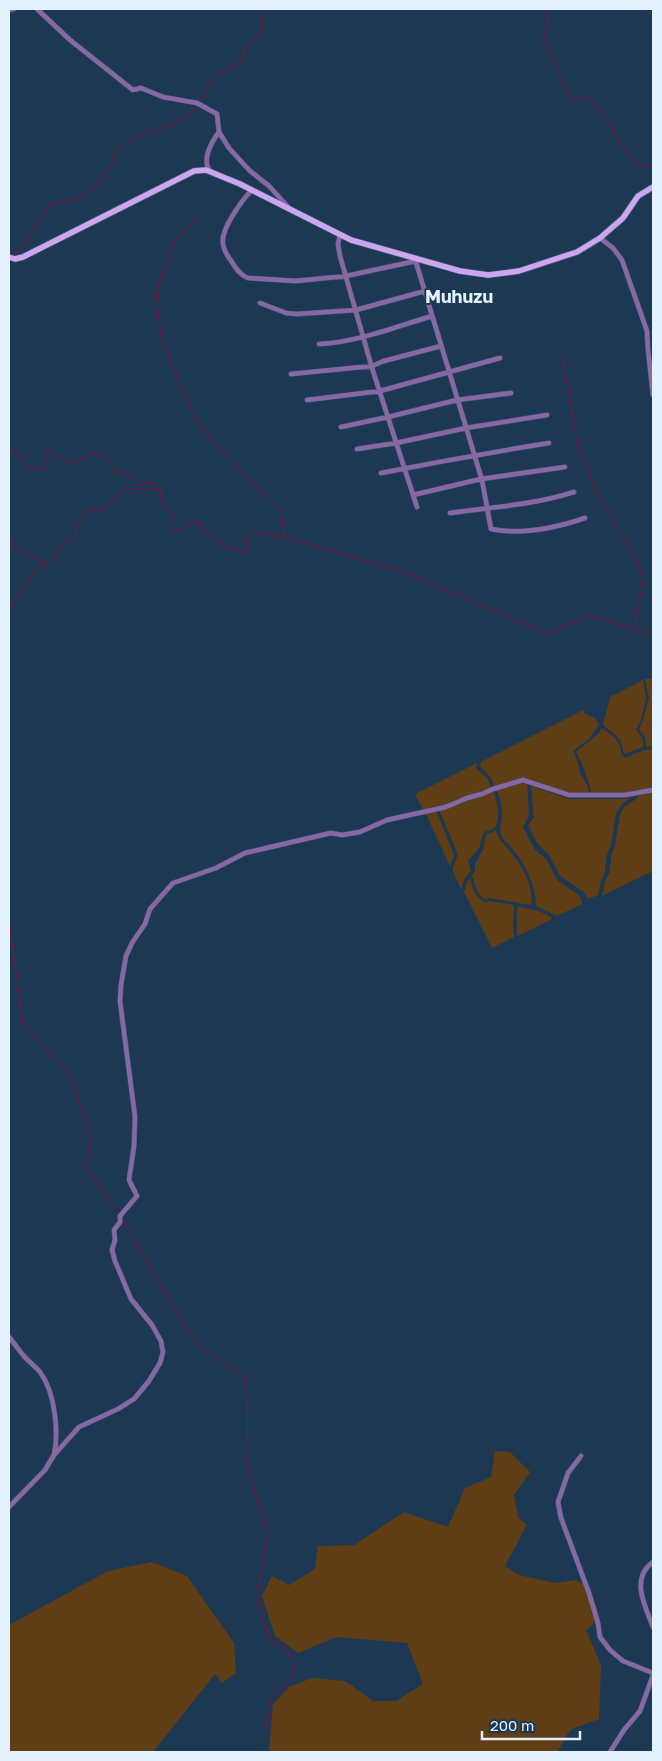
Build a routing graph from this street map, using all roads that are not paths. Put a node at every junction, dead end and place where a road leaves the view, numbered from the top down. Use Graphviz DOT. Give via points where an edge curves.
graph roads {
  1 [pos="14,9"];
  2 [pos="37,9"];
  3 [pos="9,10"];
  4 [pos="219,132"];
  5 [pos="210,171"];
  6 [pos="653,187"];
  7 [pos="252,190"];
  8 [pos="291,210"];
  9 [pos="340,235"];
  10 [pos="600,238"];
  11 [pos="11,258"];
  12 [pos="415,260"];
  13 [pos="346,276"];
  14 [pos="424,291"];
  15 [pos="260,303"];
  16 [pos="356,310"];
  17 [pos="432,316"];
  18 [pos="363,337"];
  19 [pos="319,344"];
  20 [pos="441,346"];
  21 [pos="500,358"];
  22 [pos="372,366"];
  23 [pos="449,373"];
  24 [pos="291,374"];
  25 [pos="380,391"];
  26 [pos="511,394"];
  27 [pos="653,395"];
  28 [pos="307,400"];
  29 [pos="457,400"];
  30 [pos="547,415"];
  31 [pos="388,417"];
  32 [pos="341,427"];
  33 [pos="466,428"];
  34 [pos="396,443"];
  35 [pos="549,443"];
  36 [pos="357,449"];
  37 [pos="474,455"];
  38 [pos="565,467"];
  39 [pos="404,468"];
  40 [pos="381,473"];
  41 [pos="482,479"];
  42 [pos="574,492"];
  43 [pos="413,495"];
  44 [pos="417,507"];
  45 [pos="487,508"];
  46 [pos="450,513"];
  47 [pos="585,518"];
  48 [pos="653,790"];
  49 [pos="9,1336"];
  50 [pos="54,1455"];
  51 [pos="581,1456"];
  52 [pos="9,1507"];
  53 [pos="653,1562"];
  54 [pos="653,1627"];
  55 [pos="653,1674"];
  56 [pos="610,1752"];
  1 -- 3 [label="street"];
  2 -- 4 [label="street" via="133,90 141,88 199,105 217,114"];
  4 -- 5 [label="street" via="207,156 206,165"];
  4 -- 8 [label="street" via="236,157"];
  5 -- 7 [label="main road"];
  5 -- 11 [label="main road" via="194,172 35,252"];
  6 -- 10 [label="main road" via="638,196 623,218"];
  7 -- 8 [label="main road"];
  7 -- 13 [label="street" via="238,206 222,243 237,271 248,278 296,281"];
  8 -- 9 [label="main road"];
  9 -- 12 [label="main road"];
  9 -- 13 [label="street" via="338,244"];
  10 -- 12 [label="main road" via="564,257 499,274 460,271"];
  10 -- 27 [label="street" via="622,260 647,331"];
  12 -- 13 [label="street"];
  12 -- 14 [label="street"];
  13 -- 16 [label="street"];
  14 -- 16 [label="street"];
  14 -- 17 [label="street"];
  15 -- 16 [label="street" via="297,314"];
  16 -- 18 [label="street"];
  17 -- 18 [label="street"];
  17 -- 20 [label="street"];
  18 -- 19 [label="street"];
  18 -- 22 [label="street"];
  20 -- 22 [label="street"];
  20 -- 23 [label="street"];
  21 -- 23 [label="street"];
  22 -- 24 [label="street"];
  22 -- 25 [label="street"];
  23 -- 25 [label="street"];
  23 -- 29 [label="street"];
  25 -- 28 [label="street"];
  25 -- 31 [label="street"];
  26 -- 29 [label="street"];
  29 -- 31 [label="street"];
  29 -- 33 [label="street"];
  30 -- 33 [label="street"];
  31 -- 32 [label="street"];
  31 -- 34 [label="street"];
  33 -- 34 [label="street"];
  33 -- 37 [label="street"];
  34 -- 36 [label="street"];
  34 -- 39 [label="street"];
  35 -- 37 [label="street"];
  37 -- 39 [label="street"];
  37 -- 41 [label="street"];
  38 -- 41 [label="street"];
  39 -- 40 [label="street"];
  39 -- 43 [label="street"];
  41 -- 43 [label="street"];
  41 -- 45 [label="street"];
  42 -- 45 [label="street"];
  43 -- 44 [label="street"];
  45 -- 46 [label="street"];
  45 -- 47 [label="street" via="491,529 504,531 549,528"];
  48 -- 50 [label="street" via="626,795 569,795 518,780 446,807 387,820 360,832 331,833 245,853 216,868 173,883 159,897 132,943 123,967 120,1001 135,1117 129,1180 137,1196 120,1216 114,1230 112,1250 128,1292 152,1325 163,1352 149,1381 134,1398 79,1427"];
  49 -- 50 [label="street" via="40,1372 47,1386 56,1431"];
  50 -- 52 [label="street" via="45,1470"];
  51 -- 55 [label="street" via="568,1473 558,1502 589,1593 600,1638 623,1661"];
  53 -- 54 [label="street" via="642,1574 639,1587"];
  55 -- 56 [label="street" via="640,1711"];
}
